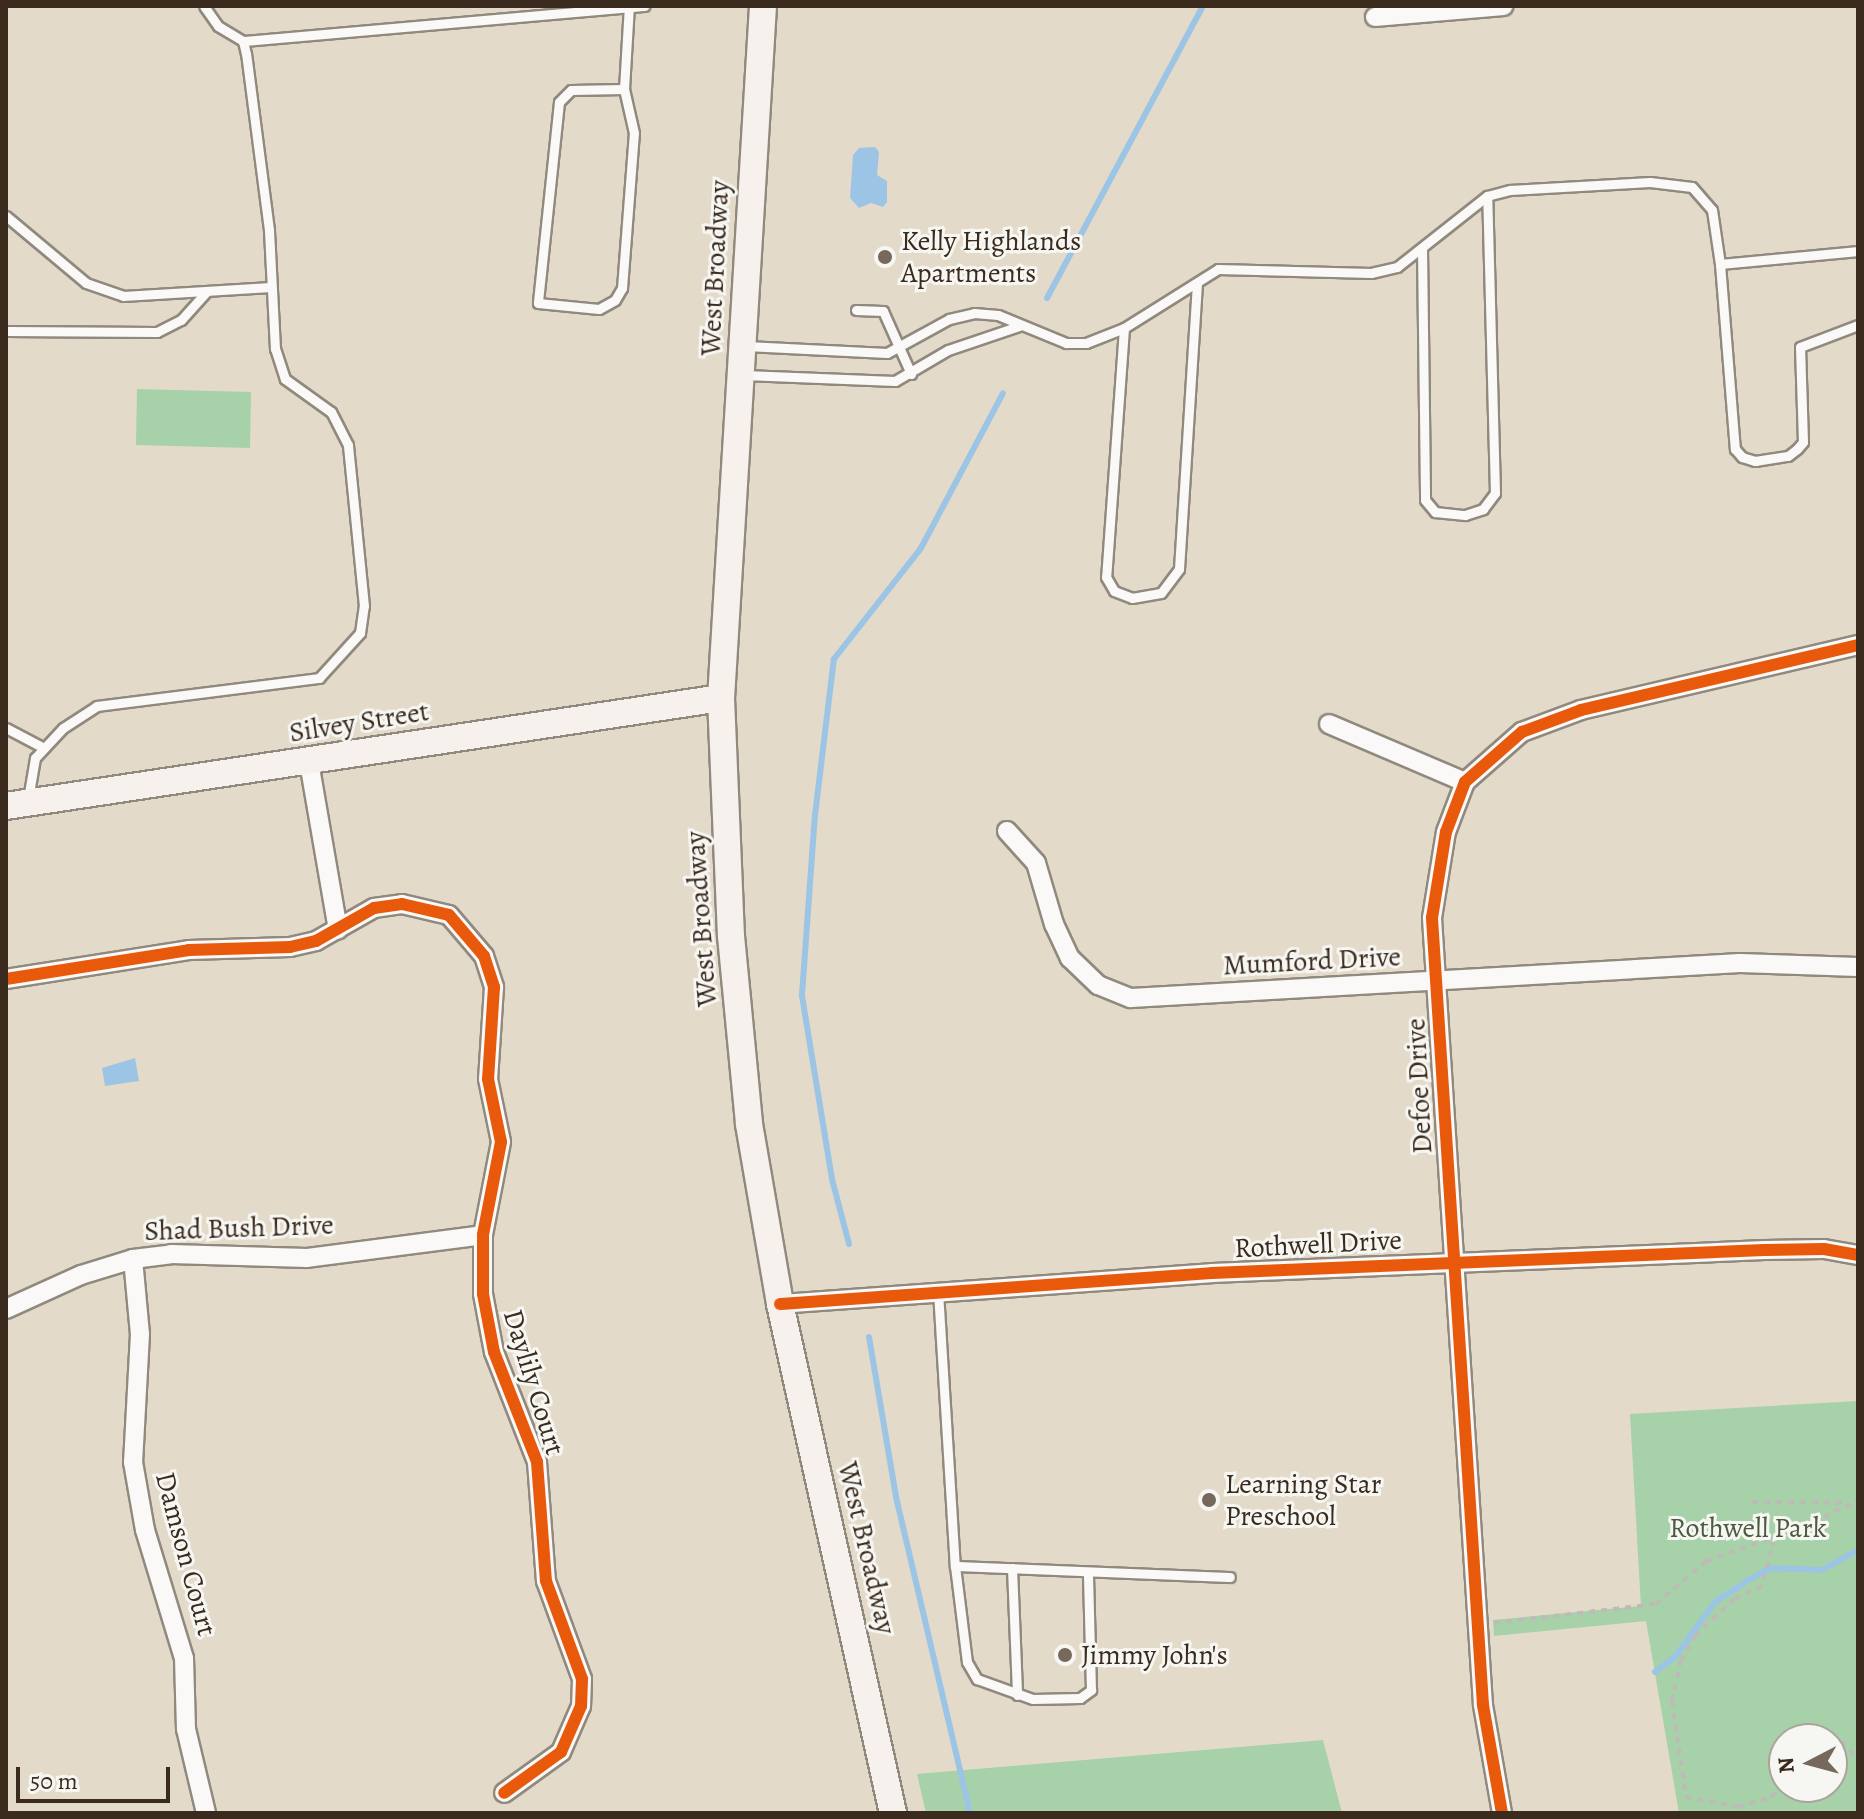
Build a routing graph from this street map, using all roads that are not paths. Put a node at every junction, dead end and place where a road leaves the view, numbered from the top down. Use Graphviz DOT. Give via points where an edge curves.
graph roads {
  1 [pos="204,6"];
  2 [pos="644,6"];
  3 [pos="763,6"];
  4 [pos="1504,6"];
  5 [pos="629,7"];
  6 [pos="1375,17"];
  7 [pos="243,41"];
  8 [pos="624,89"];
  9 [pos="1487,196"];
  10 [pos="6,216"];
  11 [pos="1422,248"];
  12 [pos="1858,251"];
  13 [pos="1720,264"];
  14 [pos="1197,285"];
  15 [pos="271,287"];
  16 [pos="207,291"];
  17 [pos="856,310"];
  18 [pos="1858,325"];
  19 [pos="1019,326"];
  20 [pos="1124,328"];
  21 [pos="6,331"];
  22 [pos="742,346"];
  23 [pos="900,348"];
  24 [pos="911,374"];
  25 [pos="741,375"];
  26 [pos="1858,645"];
  27 [pos="721,698"];
  28 [pos="1329,724"];
  29 [pos="6,728"];
  30 [pos="44,748"];
  31 [pos="309,762"];
  32 [pos="1465,782"];
  33 [pos="16,806"];
  34 [pos="1007,831"];
  35 [pos="338,930"];
  36 [pos="1858,967"];
  37 [pos="6,979"];
  38 [pos="1437,982"];
  39 [pos="483,1235"];
  40 [pos="1858,1255"];
  41 [pos="133,1259"];
  42 [pos="1453,1262"];
  43 [pos="938,1291"];
  44 [pos="780,1304"];
  45 [pos="6,1309"];
  46 [pos="955,1566"];
  47 [pos="1012,1568"];
  48 [pos="1088,1572"];
  49 [pos="1230,1577"];
  50 [pos="1017,1695"];
  51 [pos="504,1793"];
  52 [pos="206,1813"];
  53 [pos="893,1813"];
  54 [pos="1502,1813"];
  1 -- 7 [label="lane" via="218,26"];
  2 -- 5 [label="lane"];
  3 -- 22 [label="main road, West Broadway"];
  4 -- 6 [label="street"];
  5 -- 7 [label="lane"];
  5 -- 8 [label="lane"];
  7 -- 15 [label="lane"];
  8 -- 8 [label="lane" via="634,133 622,288 615,300 599,309 538,303 559,102 571,90"];
  9 -- 11 [label="lane"];
  9 -- 11 [label="lane" via="1495,493 1483,509 1465,515 1435,512 1425,500"];
  9 -- 13 [label="lane" via="1510,190 1650,182 1692,187 1712,210"];
  10 -- 16 [label="lane" via="86,283 123,296"];
  11 -- 14 [label="lane" via="1397,267 1371,273 1218,269"];
  12 -- 13 [label="lane"];
  13 -- 18 [label="lane" via="1735,449 1742,457 1777,458 1797,449 1803,442 1800,347"];
  14 -- 20 [label="lane"];
  14 -- 20 [label="lane" via="1179,569 1161,593 1132,598 1114,591 1106,577"];
  15 -- 16 [label="lane"];
  15 -- 30 [label="lane" via="275,349 285,379 331,412 348,445 364,606 360,633 319,678 97,706"];
  16 -- 21 [label="lane" via="181,320 157,332"];
  17 -- 23 [label="lane" via="883,311"];
  19 -- 20 [label="lane" via="1066,343 1086,343"];
  19 -- 23 [label="lane" via="998,315 974,313 949,319"];
  19 -- 24 [label="lane" via="948,350"];
  22 -- 23 [label="lane" via="864,354"];
  22 -- 25 [label="main road, West Broadway"];
  23 -- 24 [label="lane"];
  24 -- 25 [label="lane" via="871,383"];
  25 -- 27 [label="main road, West Broadway"];
  26 -- 32 [label="street" via="1581,710 1522,732"];
  27 -- 31 [label="main road, Silvey Street"];
  27 -- 44 [label="main road, West Broadway" via="731,936 748,1108"];
  28 -- 32 [label="street"];
  29 -- 30 [label="lane"];
  30 -- 33 [label="lane"];
  31 -- 33 [label="main road, Silvey Street"];
  31 -- 35 [label="street"];
  32 -- 38 [label="street, Defoe Drive" via="1437,868 1432,918"];
  34 -- 38 [label="street, Mumford Drive" via="1036,863 1070,958 1098,985 1131,998"];
  35 -- 37 [label="street" via="290,947 189,950"];
  35 -- 39 [label="street, Daylily Court" via="374,908 402,904 449,915 484,956 494,987 488,1079 501,1142"];
  36 -- 38 [label="street, Mumford Drive" via="1740,963"];
  38 -- 42 [label="street, Defoe Drive"];
  39 -- 41 [label="street, Shad Bush Drive" via="307,1258 171,1254"];
  39 -- 51 [label="street, Daylily Court" via="483,1294 494,1352 537,1462 546,1581 582,1679 574,1731 561,1752"];
  40 -- 42 [label="street, Rothwell Drive" via="1824,1249 1765,1250"];
  41 -- 45 [label="street, Shad Bush Drive" via="81,1275"];
  41 -- 52 [label="street, Damson Court" via="140,1334 133,1462 145,1530 184,1658 186,1729"];
  42 -- 43 [label="street, Rothwell Drive"];
  42 -- 54 [label="street, Defoe Drive" via="1483,1705"];
  43 -- 44 [label="street, Rothwell Drive"];
  43 -- 46 [label="lane"];
  44 -- 53 [label="main road, West Broadway"];
  46 -- 47 [label="lane"];
  46 -- 50 [label="lane" via="967,1662 977,1679"];
  47 -- 48 [label="lane"];
  47 -- 50 [label="lane"];
  48 -- 49 [label="lane"];
  48 -- 50 [label="lane" via="1091,1690 1080,1698"];
}
